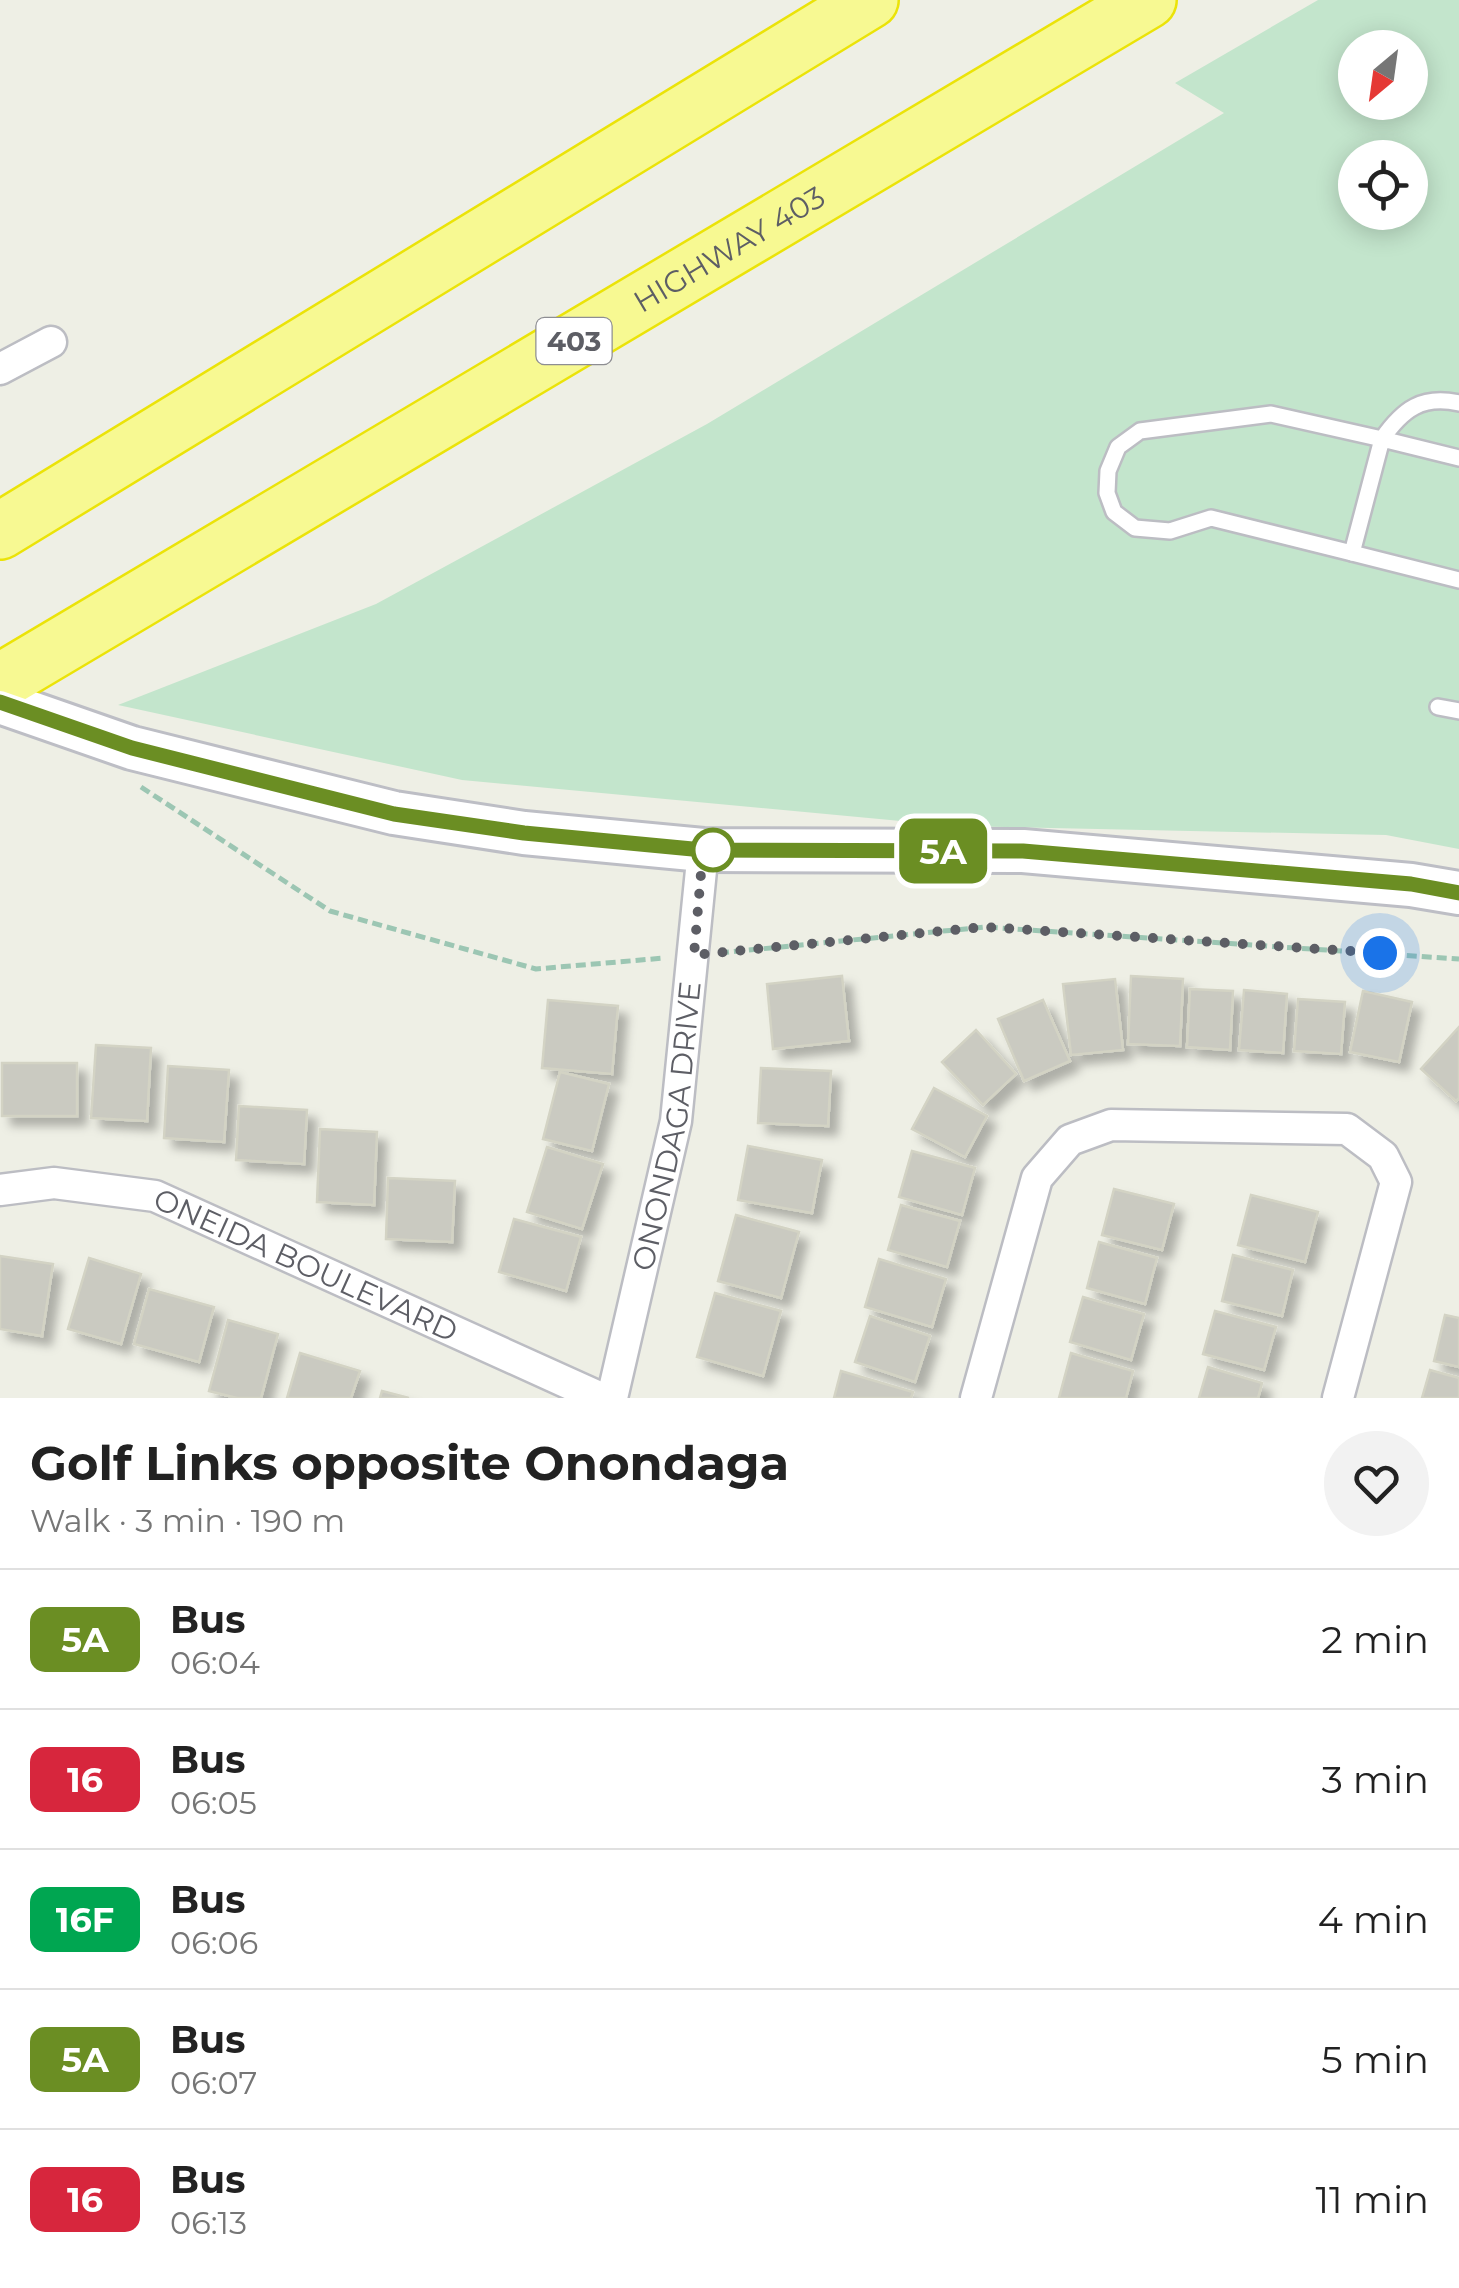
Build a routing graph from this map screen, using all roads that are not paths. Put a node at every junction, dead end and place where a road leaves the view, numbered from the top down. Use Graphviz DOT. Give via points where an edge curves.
graph roads {
  1 [pos="870,0"];
  2 [pos="1148,0"];
  3 [pos="50,342"];
  4 [pos="0,369"];
  5 [pos="1459,403"];
  6 [pos="1382,439"];
  7 [pos="1459,458"];
  8 [pos="0,530"];
  9 [pos="1352,553"];
  10 [pos="1459,580"];
  11 [pos="0,682"];
  12 [pos="0,702"];
  13 [pos="1438,708"];
  14 [pos="1459,711"];
  15 [pos="703,850"];
  16 [pos="1459,893"];
  17 [pos="0,1190"];
  18 [pos="601,1398"];
  19 [pos="612,1398"];
  20 [pos="976,1398"];
  21 [pos="1338,1398"];
  1 -- 8 [label="highway"];
  2 -- 11 [label="highway, HIGHWAY 403 / 403"];
  3 -- 4 [label="street"];
  5 -- 6 [label="lane" via="1437,398 1414,406"];
  6 -- 7 [label="lane"];
  6 -- 9 [label="lane"];
  6 -- 9 [label="lane" via="1271,414 1140,431 1118,447 1108,471 1106,493 1114,512 1135,528 1170,531 1211,518"];
  9 -- 10 [label="lane"];
  12 -- 15 [label="main road" via="132,748 394,814"];
  13 -- 14 [label="lane"];
  15 -- 16 [label="main road" via="1023,851"];
  15 -- 19 [label="street, ONONDAGA DRIVE" via="676,1121"];
  17 -- 18 [label="street, ONEIDA BOULEVARD" via="54,1183 155,1196"];
  20 -- 21 [label="street" via="1038,1178 1070,1140 1111,1125 1347,1130 1382,1156 1396,1182"];
}
